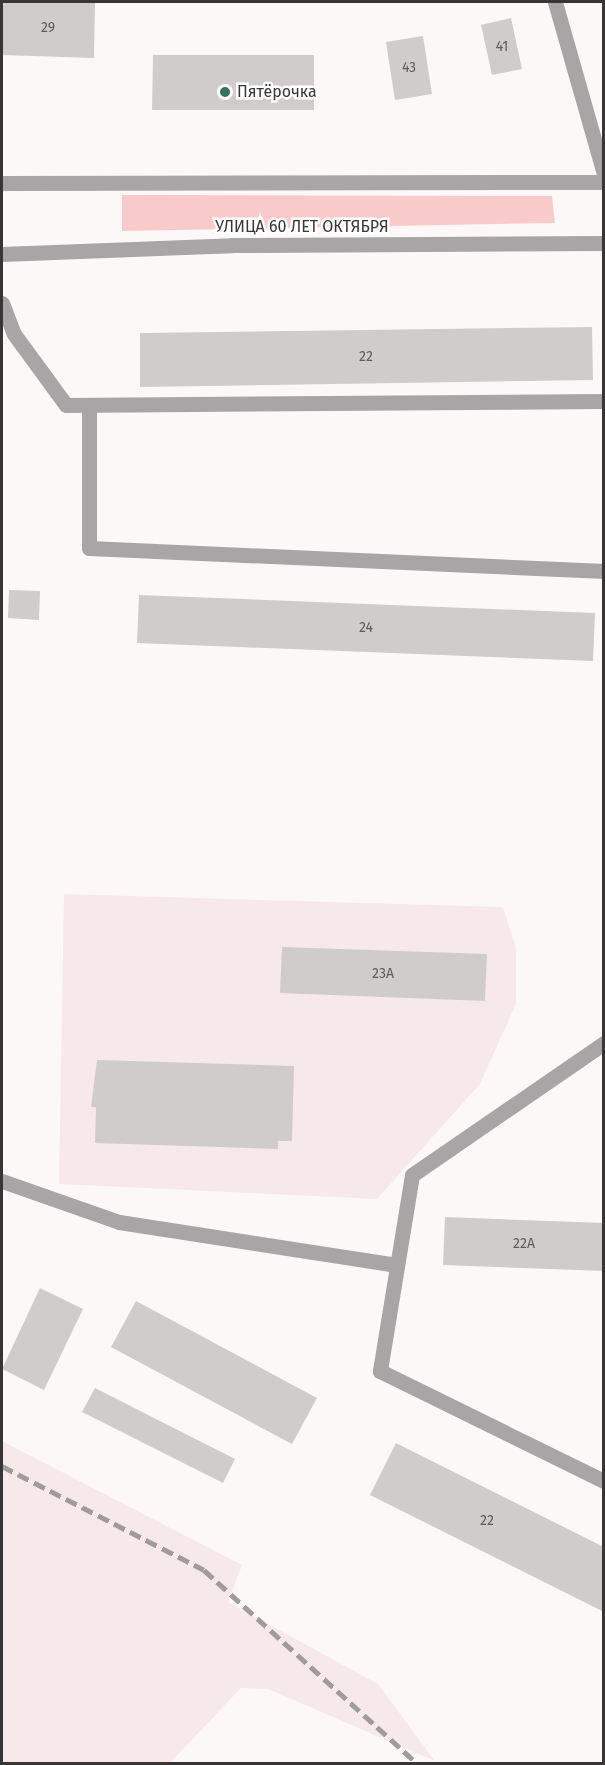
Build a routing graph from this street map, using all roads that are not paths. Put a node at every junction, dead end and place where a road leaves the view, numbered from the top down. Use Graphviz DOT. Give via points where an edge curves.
graph roads {
  1 [pos="555,2"];
  2 [pos="603,174"];
  3 [pos="603,182"];
  4 [pos="2,183"];
  5 [pos="603,243"];
  6 [pos="2,254"];
  7 [pos="2,303"];
  8 [pos="603,401"];
  9 [pos="89,405"];
  10 [pos="603,571"];
  11 [pos="603,1043"];
  12 [pos="2,1181"];
  13 [pos="397,1265"];
  14 [pos="603,1481"];
  1 -- 2 [label="street"];
  3 -- 4 [label="street"];
  5 -- 6 [label="street, УЛИЦА 60 ЛЕТ ОКТЯБРЯ" via="232,245"];
  7 -- 9 [label="street" via="14,334 66,405"];
  8 -- 9 [label="street"];
  9 -- 10 [label="street" via="90,548"];
  11 -- 13 [label="street" via="412,1175"];
  12 -- 13 [label="street" via="119,1222"];
  13 -- 14 [label="street" via="380,1371"];
}
